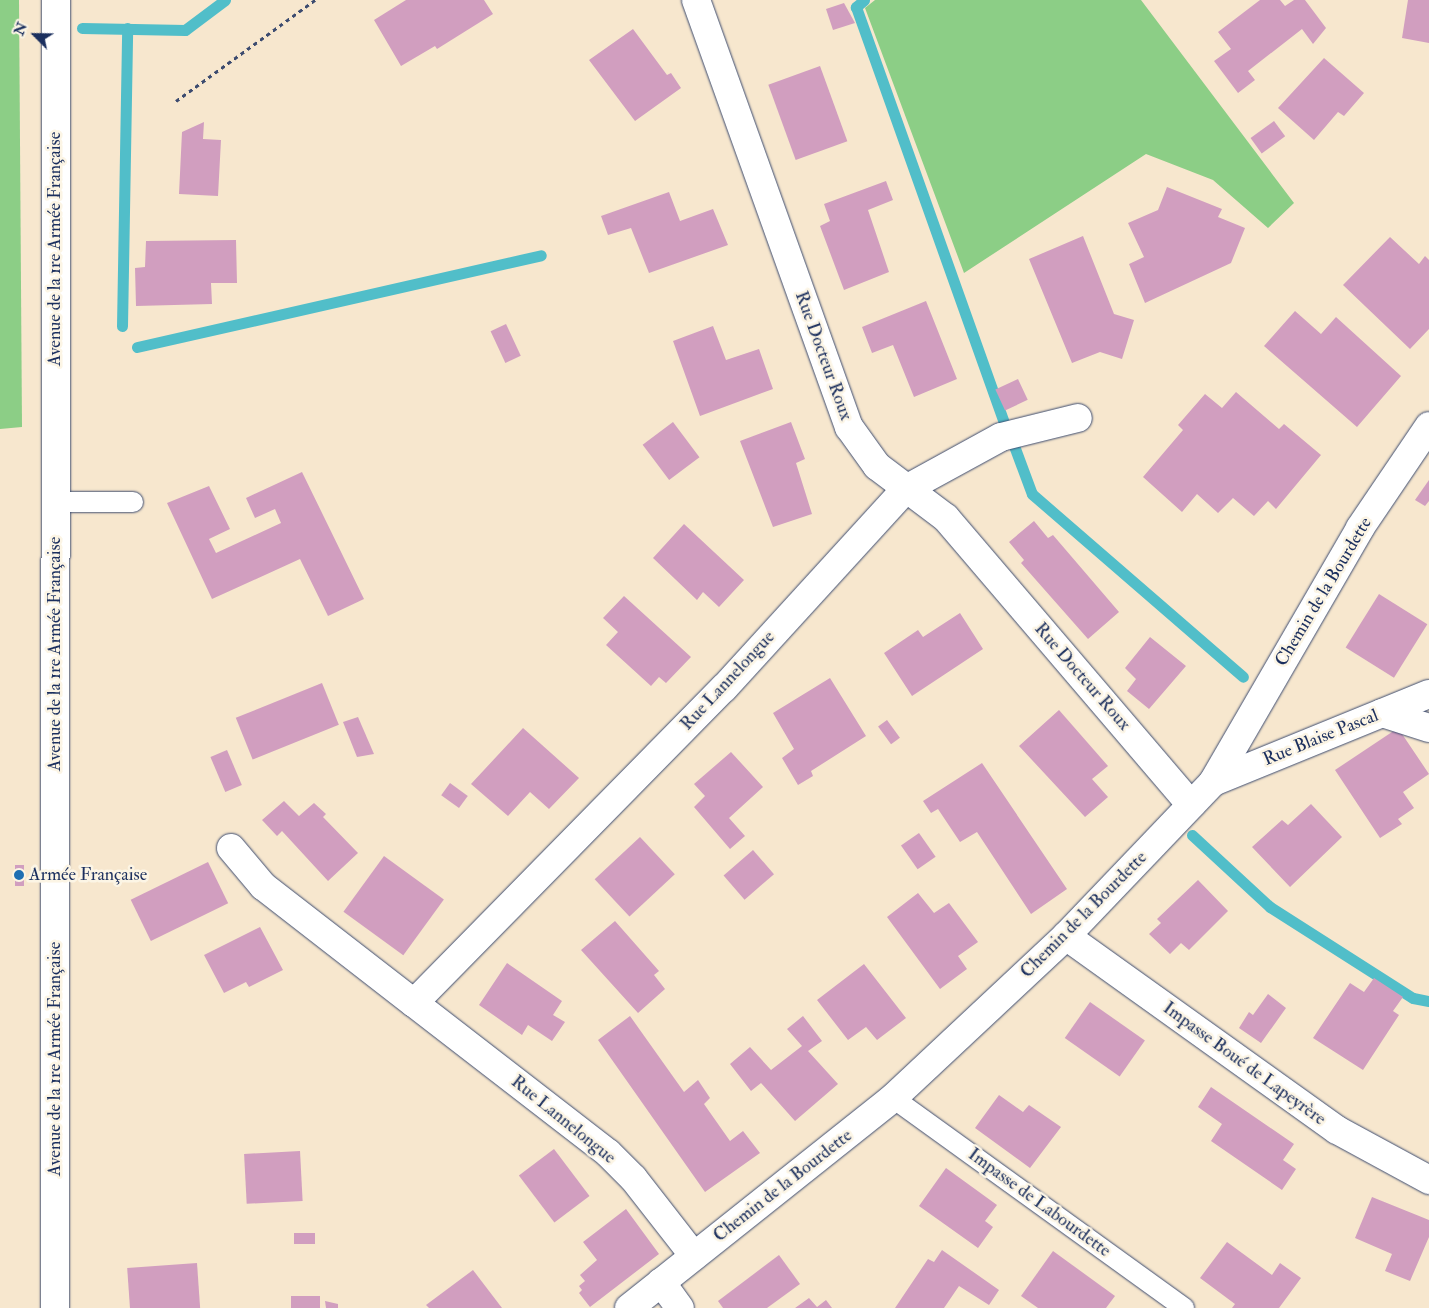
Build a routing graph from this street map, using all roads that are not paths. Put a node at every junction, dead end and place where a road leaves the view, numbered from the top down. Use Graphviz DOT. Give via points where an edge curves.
graph roads {
  1 [pos="56,0"];
  2 [pos="696,0"];
  3 [pos="1078,418"];
  4 [pos="1429,426"];
  5 [pos="906,489"];
  6 [pos="55,502"];
  7 [pos="133,502"];
  8 [pos="1429,694"];
  9 [pos="1382,713"];
  10 [pos="1429,728"];
  11 [pos="1213,782"];
  12 [pos="1191,805"];
  13 [pos="231,848"];
  14 [pos="1066,936"];
  15 [pos="414,1003"];
  16 [pos="894,1098"];
  17 [pos="1429,1180"];
  18 [pos="694,1256"];
  19 [pos="661,1282"];
  20 [pos="55,1308"];
  21 [pos="628,1308"];
  22 [pos="680,1308"];
  23 [pos="1184,1308"];
  1 -- 6 [label="street, Avenue de la 1re Armée Française"];
  2 -- 5 [label="street, Rue Docteur Roux" via="849,427 877,466"];
  3 -- 5 [label="street, Rue Lannelongue" via="1001,437"];
  4 -- 11 [label="street, Chemin de la Bourdette" via="1360,528"];
  5 -- 12 [label="street, Rue Docteur Roux" via="946,518"];
  5 -- 15 [label="street, Rue Lannelongue" via="724,688"];
  6 -- 7 [label="lane"];
  6 -- 20 [label="street, Avenue de la 1re Armée Française"];
  8 -- 9 [label="street, Rue Blaise Pascal"];
  9 -- 10 [label="street"];
  9 -- 11 [label="street, Rue Blaise Pascal"];
  11 -- 12 [label="street, Chemin de la Bourdette"];
  12 -- 14 [label="street, Chemin de la Bourdette"];
  13 -- 15 [label="street, Rue Lannelongue" via="262,886"];
  14 -- 16 [label="street, Chemin de la Bourdette"];
  14 -- 17 [label="street, Impasse Boué de Lapeyrère" via="1337,1130"];
  15 -- 18 [label="street, Rue Lannelongue" via="608,1153 633,1178"];
  16 -- 18 [label="street, Chemin de la Bourdette"];
  16 -- 23 [label="lane, Impasse de Labourdette"];
  18 -- 19 [label="street, Chemin de la Bourdette"];
  19 -- 21 [label="street, Chemin de la Bourdette"];
  19 -- 22 [label="street"];
}
